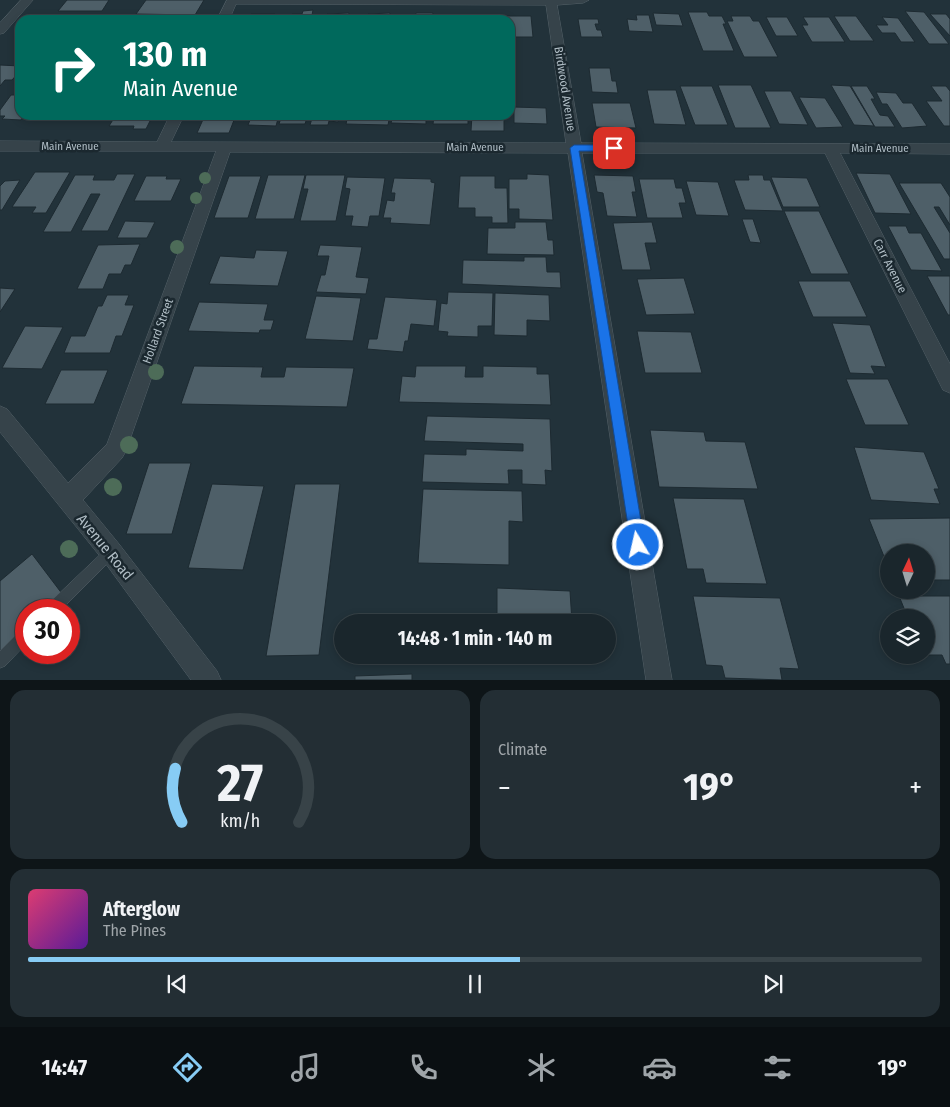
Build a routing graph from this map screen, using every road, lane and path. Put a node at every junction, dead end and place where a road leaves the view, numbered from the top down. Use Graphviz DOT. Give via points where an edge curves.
graph roads {
  1 [pos="27,0"];
  2 [pos="582,0"];
  3 [pos="551,2"];
  4 [pos="226,15"];
  5 [pos="0,30"];
  6 [pos="175,120"];
  7 [pos="0,146"];
  8 [pos="162,146"];
  9 [pos="225,146"];
  10 [pos="574,148"];
  11 [pos="830,148"];
  12 [pos="950,149"];
  13 [pos="950,384"];
  14 [pos="0,416"];
  15 [pos="66,500"];
  16 [pos="111,552"];
  17 [pos="63,599"];
  18 [pos="15,646"];
  19 [pos="0,661"];
  20 [pos="208,680"];
  21 [pos="659,680"];
  1 -- 5 [label="street"];
  2 -- 3 [label="street"];
  3 -- 4 [label="street" via="232,2"];
  3 -- 10 [label="street, Birdwood Avenue"];
  6 -- 8 [label="street"];
  7 -- 8 [label="street, Main Avenue"];
  8 -- 9 [label="street, Main Avenue"];
  9 -- 10 [label="street, Main Avenue"];
  9 -- 15 [label="street, Hollard Street" via="115,450"];
  10 -- 11 [label="street, Main Avenue"];
  10 -- 21 [label="street, Birdwood Avenue"];
  11 -- 12 [label="street, Main Avenue"];
  11 -- 13 [label="street, Carr Avenue"];
  14 -- 15 [label="street, Avenue Road"];
  15 -- 16 [label="street, Avenue Road"];
  16 -- 17 [label="lane"];
  16 -- 20 [label="street, Avenue Road"];
  18 -- 19 [label="lane"];
}
